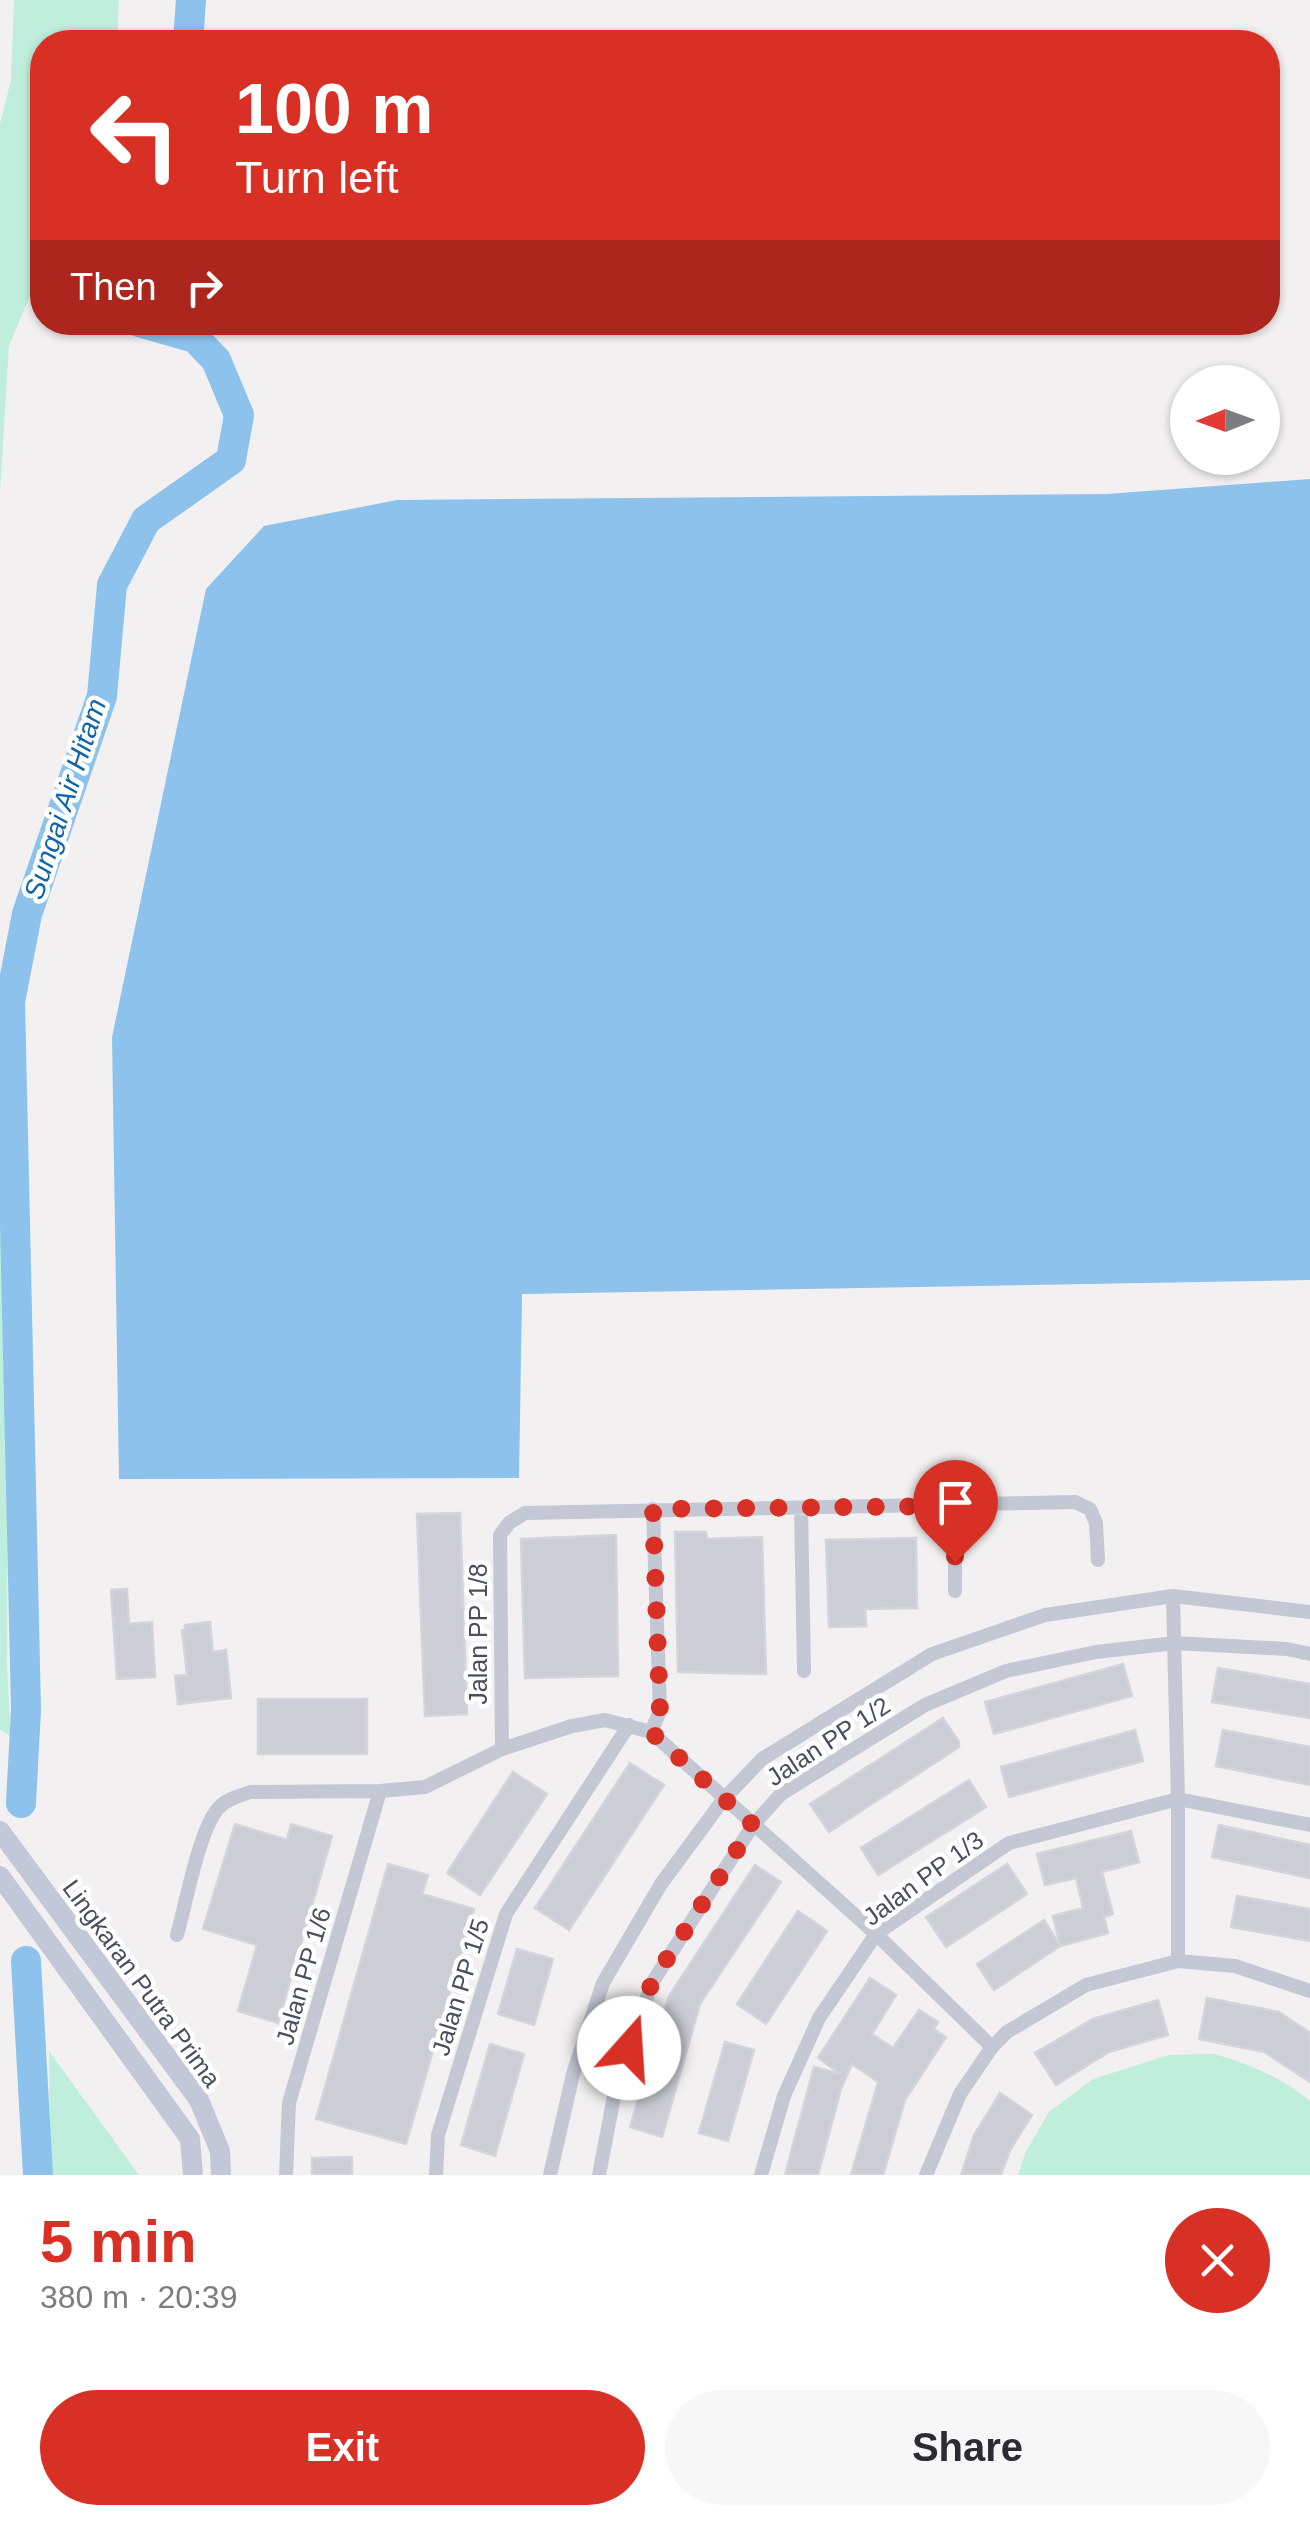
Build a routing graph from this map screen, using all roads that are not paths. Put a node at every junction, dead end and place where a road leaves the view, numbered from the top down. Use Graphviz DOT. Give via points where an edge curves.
graph roads {
  1 [pos="955,1506"];
  2 [pos="801,1508"];
  3 [pos="653,1509"];
  4 [pos="1098,1560"];
  5 [pos="956,1590"];
  6 [pos="1173,1596"];
  7 [pos="1310,1612"];
  8 [pos="1174,1642"];
  9 [pos="1310,1654"];
  10 [pos="804,1671"];
  11 [pos="629,1725"];
  12 [pos="651,1732"];
  13 [pos="502,1749"];
  14 [pos="380,1791"];
  15 [pos="724,1800"];
  16 [pos="1178,1800"];
  17 [pos="753,1825"];
  18 [pos="1310,1825"];
  19 [pos="0,1831"];
  20 [pos="0,1876"];
  21 [pos="876,1934"];
  22 [pos="177,1935"];
  23 [pos="1178,1961"];
  24 [pos="1310,1991"];
  25 [pos="992,2047"];
  26 [pos="550,2174"];
  27 [pos="192,2175"];
  28 [pos="221,2175"];
  29 [pos="286,2175"];
  30 [pos="436,2175"];
  31 [pos="567,2175"];
  32 [pos="599,2175"];
  33 [pos="761,2175"];
  34 [pos="926,2175"];
  1 -- 2 [label="street"];
  1 -- 4 [label="street" via="1075,1502 1090,1510 1096,1524"];
  1 -- 5 [label="street"];
  2 -- 3 [label="street"];
  2 -- 10 [label="street"];
  3 -- 12 [label="street" via="660,1712"];
  3 -- 13 [label="street, Jalan PP 1/8" via="525,1513 500,1535"];
  6 -- 7 [label="street"];
  6 -- 8 [label="street"];
  6 -- 15 [label="street" via="1045,1615 932,1654 762,1759"];
  8 -- 9 [label="street, Jalan PP 1/2"];
  8 -- 16 [label="street"];
  8 -- 17 [label="street, Jalan PP 1/2" via="1006,1671 925,1705 781,1794"];
  11 -- 12 [label="street"];
  11 -- 13 [label="street" via="604,1720 572,1726"];
  11 -- 30 [label="street, Jalan PP 1/5" via="506,1914 438,2136"];
  12 -- 15 [label="street"];
  13 -- 14 [label="street" via="425,1787"];
  14 -- 22 [label="street" via="251,1792 232,1798 209,1826"];
  14 -- 29 [label="street, Jalan PP 1/6" via="289,2103"];
  15 -- 17 [label="street"];
  15 -- 26 [label="street" via="661,1884 603,1983"];
  16 -- 18 [label="street, Jalan PP 1/3"];
  16 -- 21 [label="street, Jalan PP 1/3" via="1009,1844"];
  16 -- 23 [label="street"];
  17 -- 21 [label="street"];
  17 -- 32 [label="street, Jalan PP 1/2" via="652,1982 617,2081"];
  19 -- 28 [label="main road, Lingkaran Putra Prima" via="199,2100 220,2150"];
  20 -- 27 [label="main road" via="190,2139"];
  21 -- 25 [label="street"];
  21 -- 33 [label="street, Jalan PP 1/3" via="818,2018 784,2096"];
  23 -- 24 [label="street" via="1235,1966"];
  23 -- 25 [label="street" via="1086,1986"];
  25 -- 34 [label="street" via="960,2094"];
  26 -- 31 [label="street"];
}
